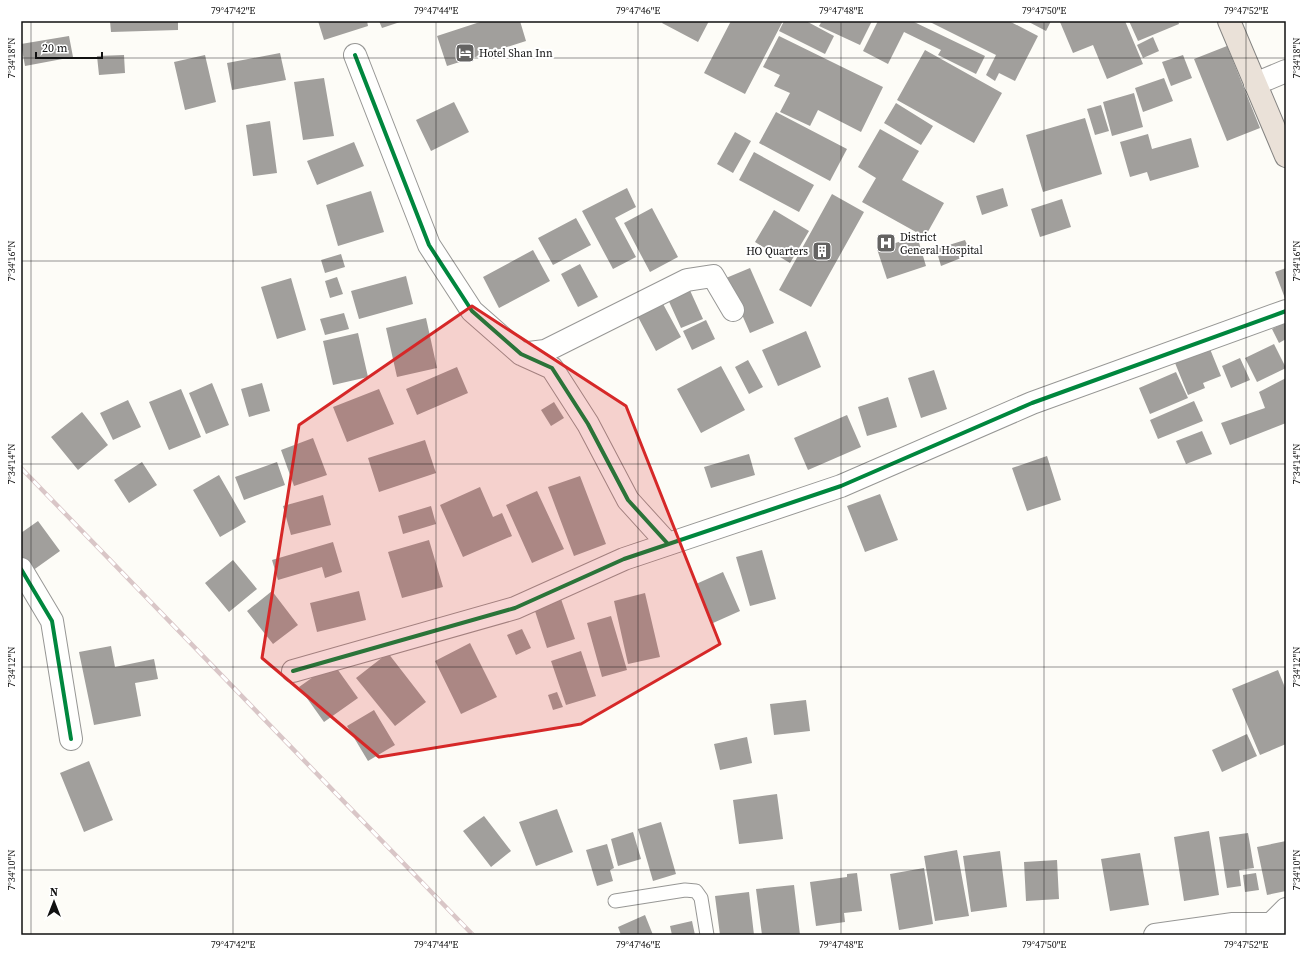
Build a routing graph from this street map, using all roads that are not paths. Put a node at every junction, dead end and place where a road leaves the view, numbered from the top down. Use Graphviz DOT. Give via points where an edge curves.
graph roads {
  1 [pos="1229,21"];
  2 [pos="355,55"];
  3 [pos="1286,71"];
  4 [pos="1255,84"];
  5 [pos="1286,156"];
  6 [pos="733,310"];
  7 [pos="1286,311"];
  8 [pos="521,354"];
  9 [pos="668,544"];
  10 [pos="21,569"];
  11 [pos="293,672"];
  12 [pos="71,740"];
  13 [pos="615,901"];
  14 [pos="1286,909"];
  15 [pos="1276,930"];
  16 [pos="707,935"];
  17 [pos="1155,935"];
  1 -- 4 [label="highway"];
  2 -- 8 [label="street" via="429,245 472,311"];
  3 -- 4 [label="street"];
  4 -- 5 [label="highway"];
  6 -- 8 [label="street" via="713,276 687,280 545,351"];
  7 -- 9 [label="street" via="1032,402 842,486"];
  8 -- 9 [label="street" via="552,368 588,424 628,500"];
  9 -- 11 [label="street" via="624,559 515,608"];
  10 -- 12 [label="street" via="52,621"];
  13 -- 16 [label="lane" via="685,890 696,891 701,898"];
  14 -- 15 [label="street"];
  15 -- 17 [label="street" via="1233,924"];
}
